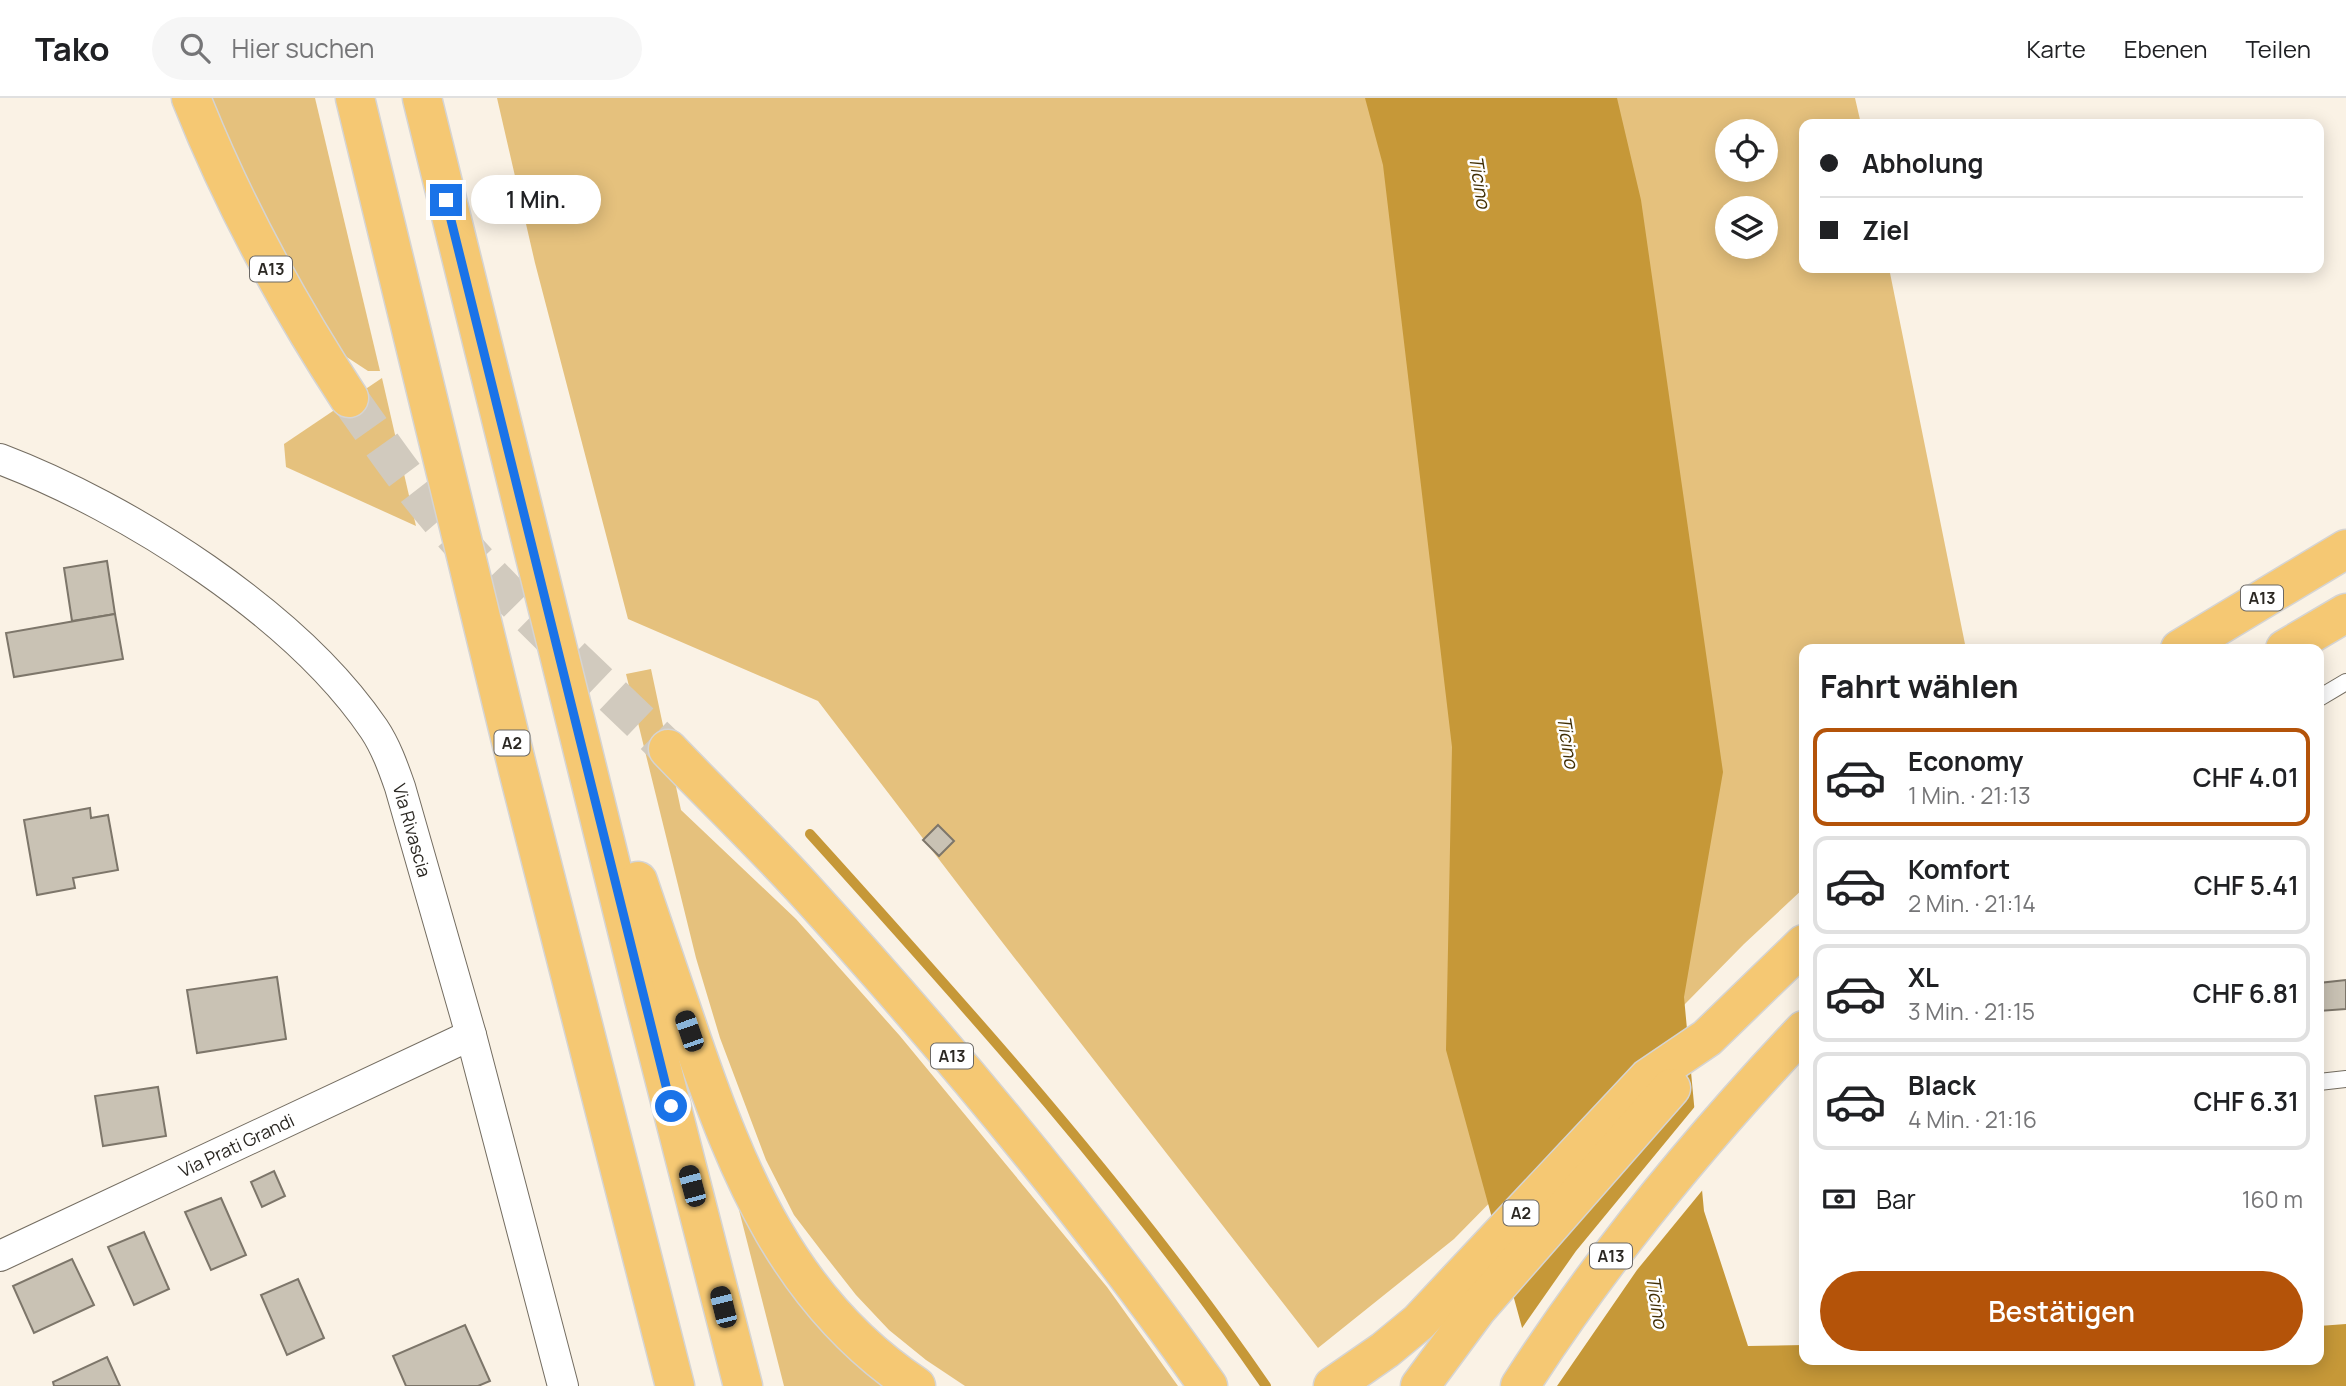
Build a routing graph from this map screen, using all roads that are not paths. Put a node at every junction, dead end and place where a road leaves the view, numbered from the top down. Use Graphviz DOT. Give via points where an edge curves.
graph roads {
  1 [pos="191,98"];
  2 [pos="355,98"];
  3 [pos="422,98"];
  4 [pos="349,398"];
  5 [pos="0,459"];
  6 [pos="2346,549"];
  7 [pos="2346,613"];
  8 [pos="2188,644"];
  9 [pos="2293,644"];
  10 [pos="558,648"];
  11 [pos="2346,682"];
  12 [pos="2324,695"];
  13 [pos="668,749"];
  14 [pos="1799,949"];
  15 [pos="471,1035"];
  16 [pos="1799,1035"];
  17 [pos="1707,1038"];
  18 [pos="2346,1079"];
  19 [pos="2324,1081"];
  20 [pos="0,1256"];
  21 [pos="563,1386"];
  22 [pos="676,1386"];
  23 [pos="743,1386"];
  24 [pos="916,1386"];
  25 [pos="1208,1386"];
  26 [pos="1333,1386"];
  27 [pos="1420,1386"];
  28 [pos="1520,1386"];
  1 -- 4 [label="highway, A13" via="231,193 315,346"];
  2 -- 22 [label="highway, A2" via="518,770"];
  3 -- 10 [label="highway"];
  5 -- 15 [label="street, Via Rivascia" via="119,515 217,576 308,651 343,689 375,730 390,759"];
  6 -- 8 [label="highway, A13"];
  7 -- 9 [label="highway"];
  10 -- 23 [label="highway"];
  10 -- 24 [label="highway" via="715,1108 752,1195 808,1285 852,1335"];
  11 -- 12 [label="lane"];
  13 -- 25 [label="highway, A13" via="799,883 978,1086 1080,1211"];
  14 -- 17 [label="highway"];
  15 -- 20 [label="street, Via Prati Grandi"];
  15 -- 21 [label="street, Via Rivascia"];
  16 -- 28 [label="highway, A13" via="1670,1181 1578,1300"];
  17 -- 26 [label="highway, A2" via="1648,1078 1419,1322"];
  17 -- 27 [label="highway, A2" via="1665,1098 1477,1309"];
  18 -- 19 [label="lane"];
}
